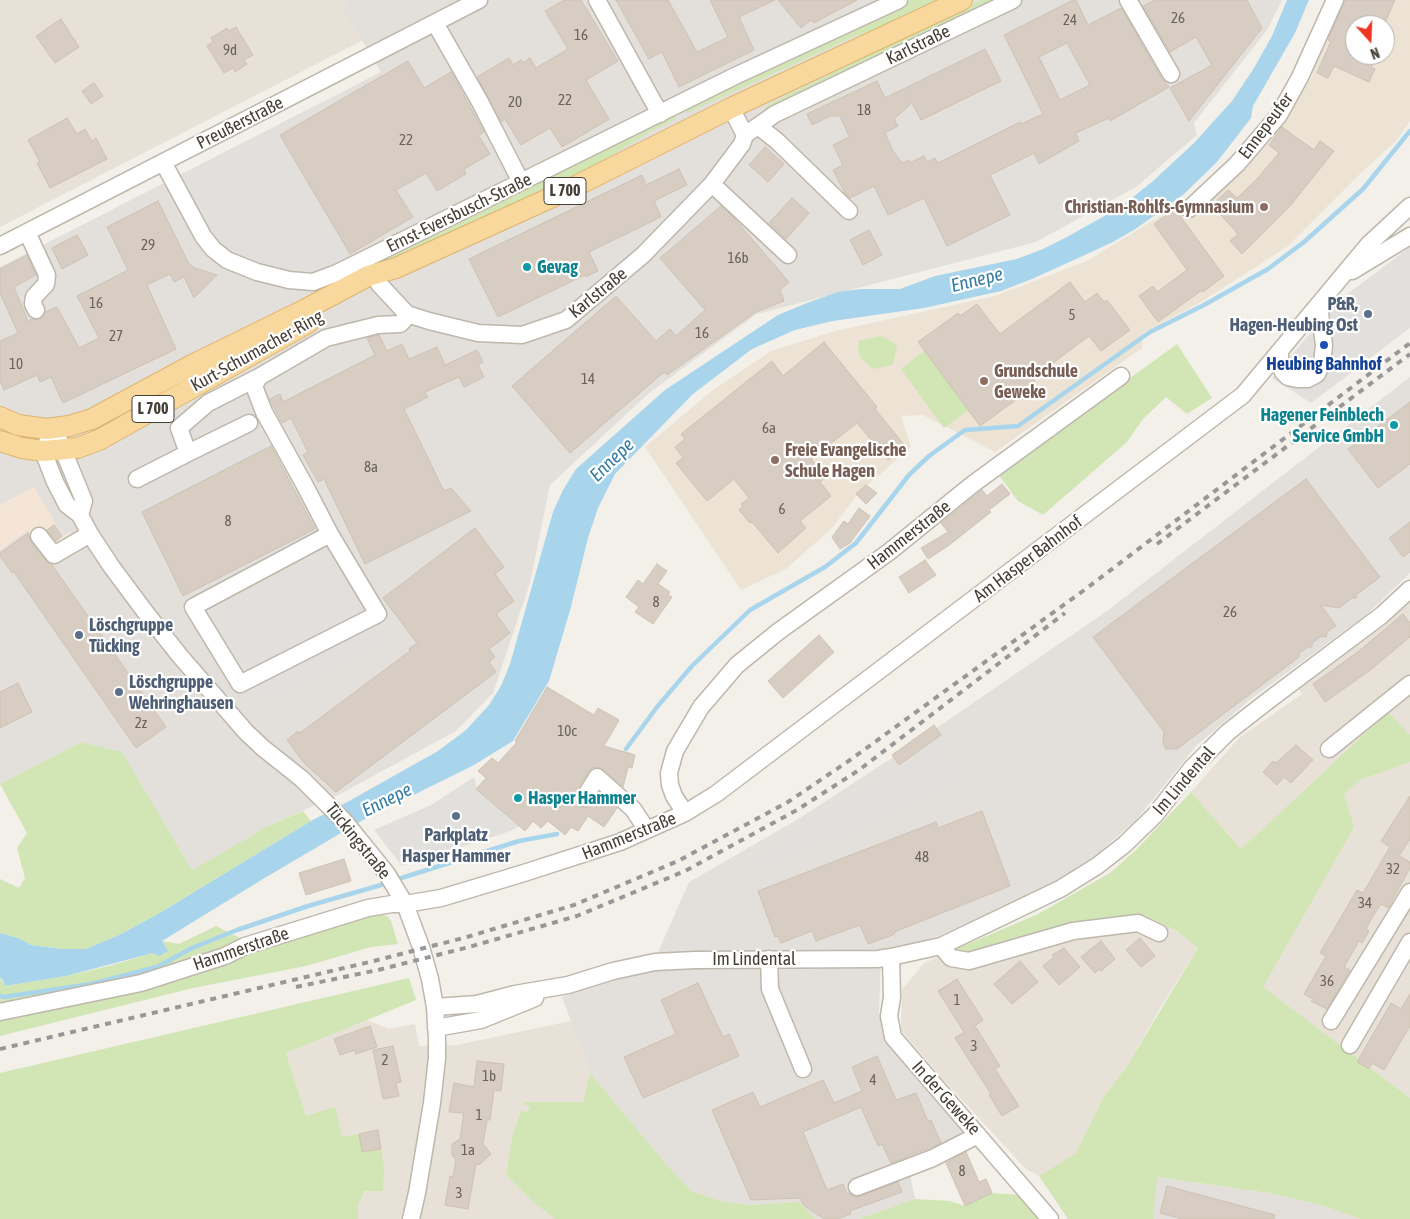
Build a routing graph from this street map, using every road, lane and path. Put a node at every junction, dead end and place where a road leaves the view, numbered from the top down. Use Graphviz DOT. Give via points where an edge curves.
graph roads {
  1 [pos="479,0"];
  2 [pos="597,0"];
  3 [pos="899,0"];
  4 [pos="962,0"];
  5 [pos="1013,0"];
  6 [pos="1128,0"];
  7 [pos="1335,0"];
  8 [pos="435,23"];
  9 [pos="1171,74"];
  10 [pos="731,108"];
  11 [pos="660,114"];
  12 [pos="758,126"];
  13 [pos="745,135"];
  14 [pos="163,162"];
  15 [pos="521,182"];
  16 [pos="712,184"];
  17 [pos="1410,206"];
  18 [pos="1190,209"];
  19 [pos="849,211"];
  20 [pos="27,232"];
  21 [pos="1410,236"];
  22 [pos="0,246"];
  23 [pos="788,255"];
  24 [pos="396,268"];
  25 [pos="1344,276"];
  26 [pos="378,284"];
  27 [pos="1320,305"];
  28 [pos="36,310"];
  29 [pos="407,314"];
  30 [pos="1280,352"];
  31 [pos="1122,376"];
  32 [pos="259,377"];
  33 [pos="0,417"];
  34 [pos="249,423"];
  35 [pos="54,428"];
  36 [pos="0,441"];
  37 [pos="53,450"];
  38 [pos="188,453"];
  39 [pos="137,479"];
  40 [pos="90,534"];
  41 [pos="330,534"];
  42 [pos="39,536"];
  43 [pos="1410,589"];
  44 [pos="1410,684"];
  45 [pos="1329,749"];
  46 [pos="584,798"];
  47 [pos="685,813"];
  48 [pos="647,830"];
  49 [pos="1410,892"];
  50 [pos="401,898"];
  51 [pos="1159,933"];
  52 [pos="1410,942"];
  53 [pos="941,946"];
  54 [pos="891,958"];
  55 [pos="769,959"];
  56 [pos="568,985"];
  57 [pos="435,1007"];
  58 [pos="0,1012"];
  59 [pos="1331,1021"];
  60 [pos="436,1028"];
  61 [pos="1350,1045"];
  62 [pos="803,1069"];
  63 [pos="978,1135"];
  64 [pos="857,1187"];
  65 [pos="410,1219"];
  66 [pos="1050,1219"];
  1 -- 8 [label="street, Preußerstraße"];
  2 -- 11 [label="street"];
  3 -- 11 [label="street, Ernst-Eversbusch-Straße"];
  4 -- 10 [label="main road, L 700"];
  5 -- 12 [label="street, Karlstraße" via="775,114"];
  6 -- 9 [label="street"];
  7 -- 18 [label="street, Ennepeufer" via="1279,115 1237,164"];
  8 -- 14 [label="street, Preußerstraße"];
  8 -- 15 [label="street"];
  10 -- 13 [label="street"];
  10 -- 24 [label="main road, L 700" via="570,189"];
  11 -- 15 [label="street, Ernst-Eversbusch-Straße"];
  12 -- 13 [label="street, Karlstraße"];
  12 -- 19 [label="street"];
  13 -- 16 [label="street, Karlstraße" via="742,144"];
  14 -- 15 [label="street, Ernst-Eversbusch-Straße" via="203,236 213,248 227,260 249,269 299,282 313,282 337,273"];
  14 -- 20 [label="street, Preußerstraße"];
  16 -- 23 [label="street"];
  16 -- 29 [label="street, Karlstraße" via="643,255 566,320 522,335 478,333"];
  17 -- 25 [label="street, Am Hasper Bahnhof" via="1368,245"];
  20 -- 22 [label="street, Preußerstraße"];
  20 -- 28 [label="street" via="47,275 46,284 34,297"];
  21 -- 25 [label="street, Am Hasper Bahnhof"];
  24 -- 26 [label="main road, Kurt-Schumacher-Ring / L 700"];
  24 -- 35 [label="main road, L 700" via="368,276 92,419"];
  25 -- 27 [label="street, Am Hasper Bahnhof"];
  26 -- 29 [label="street, Karlstraße"];
  26 -- 37 [label="main road, Kurt-Schumacher-Ring / L 700" via="99,440 77,448"];
  27 -- 30 [label="street, Am Hasper Bahnhof"];
  27 -- 30 [label="street" via="1324,345 1317,374 1308,379 1288,377 1280,365"];
  29 -- 32 [label="street" via="400,324 378,325 326,338"];
  30 -- 47 [label="street, Am Hasper Bahnhof" via="1244,395 724,788"];
  31 -- 47 [label="street, Hammerstraße" via="973,484 889,552 737,665 701,707 675,751 669,773 670,785"];
  32 -- 38 [label="street" via="208,403 179,428"];
  32 -- 41 [label="street" via="254,386 264,412"];
  33 -- 35 [label="main road, L 700" via="18,425"];
  34 -- 38 [label="street"];
  35 -- 37 [label="street, Tückingstraße"];
  36 -- 37 [label="main road, Kurt-Schumacher-Ring / L 700" via="22,448"];
  37 -- 40 [label="street, Tückingstraße" via="54,482 67,505 80,515"];
  38 -- 39 [label="street"];
  40 -- 42 [label="street" via="54,555"];
  40 -- 50 [label="street, Tückingstraße" via="146,613 246,732 302,779 346,822 371,852"];
  41 -- 41 [label="street" via="378,614 240,684 193,607"];
  43 -- 53 [label="street, Im Lindental" via="1382,615 1228,732 1191,769 1155,815 1097,866 1060,890"];
  44 -- 45 [label="street"];
  46 -- 48 [label="street" via="597,777 633,809"];
  47 -- 48 [label="street, Hammerstraße"];
  48 -- 50 [label="street, Hammerstraße" via="524,874 441,898"];
  49 -- 59 [label="street"];
  50 -- 57 [label="street, Tückingstraße" via="421,946"];
  50 -- 58 [label="street, Hammerstraße" via="392,904 282,934 141,983"];
  51 -- 53 [label="street" via="1138,923 1073,931 969,961 950,958"];
  52 -- 61 [label="street"];
  53 -- 54 [label="street, Im Lindental"];
  54 -- 55 [label="street, Im Lindental"];
  54 -- 63 [label="street, In der Geweke" via="889,1016 894,1037"];
  55 -- 56 [label="street, Im Lindental" via="655,962"];
  55 -- 62 [label="street" via="770,989"];
  56 -- 57 [label="street, Im Lindental" via="477,1004"];
  56 -- 60 [label="street, Im Lindental" via="481,1020"];
  57 -- 60 [label="street, Tückingstraße"];
  60 -- 65 [label="street, Tückingstraße" via="437,1058 432,1103"];
  63 -- 64 [label="street" via="933,1158"];
  63 -- 66 [label="street, In der Geweke"];
}
